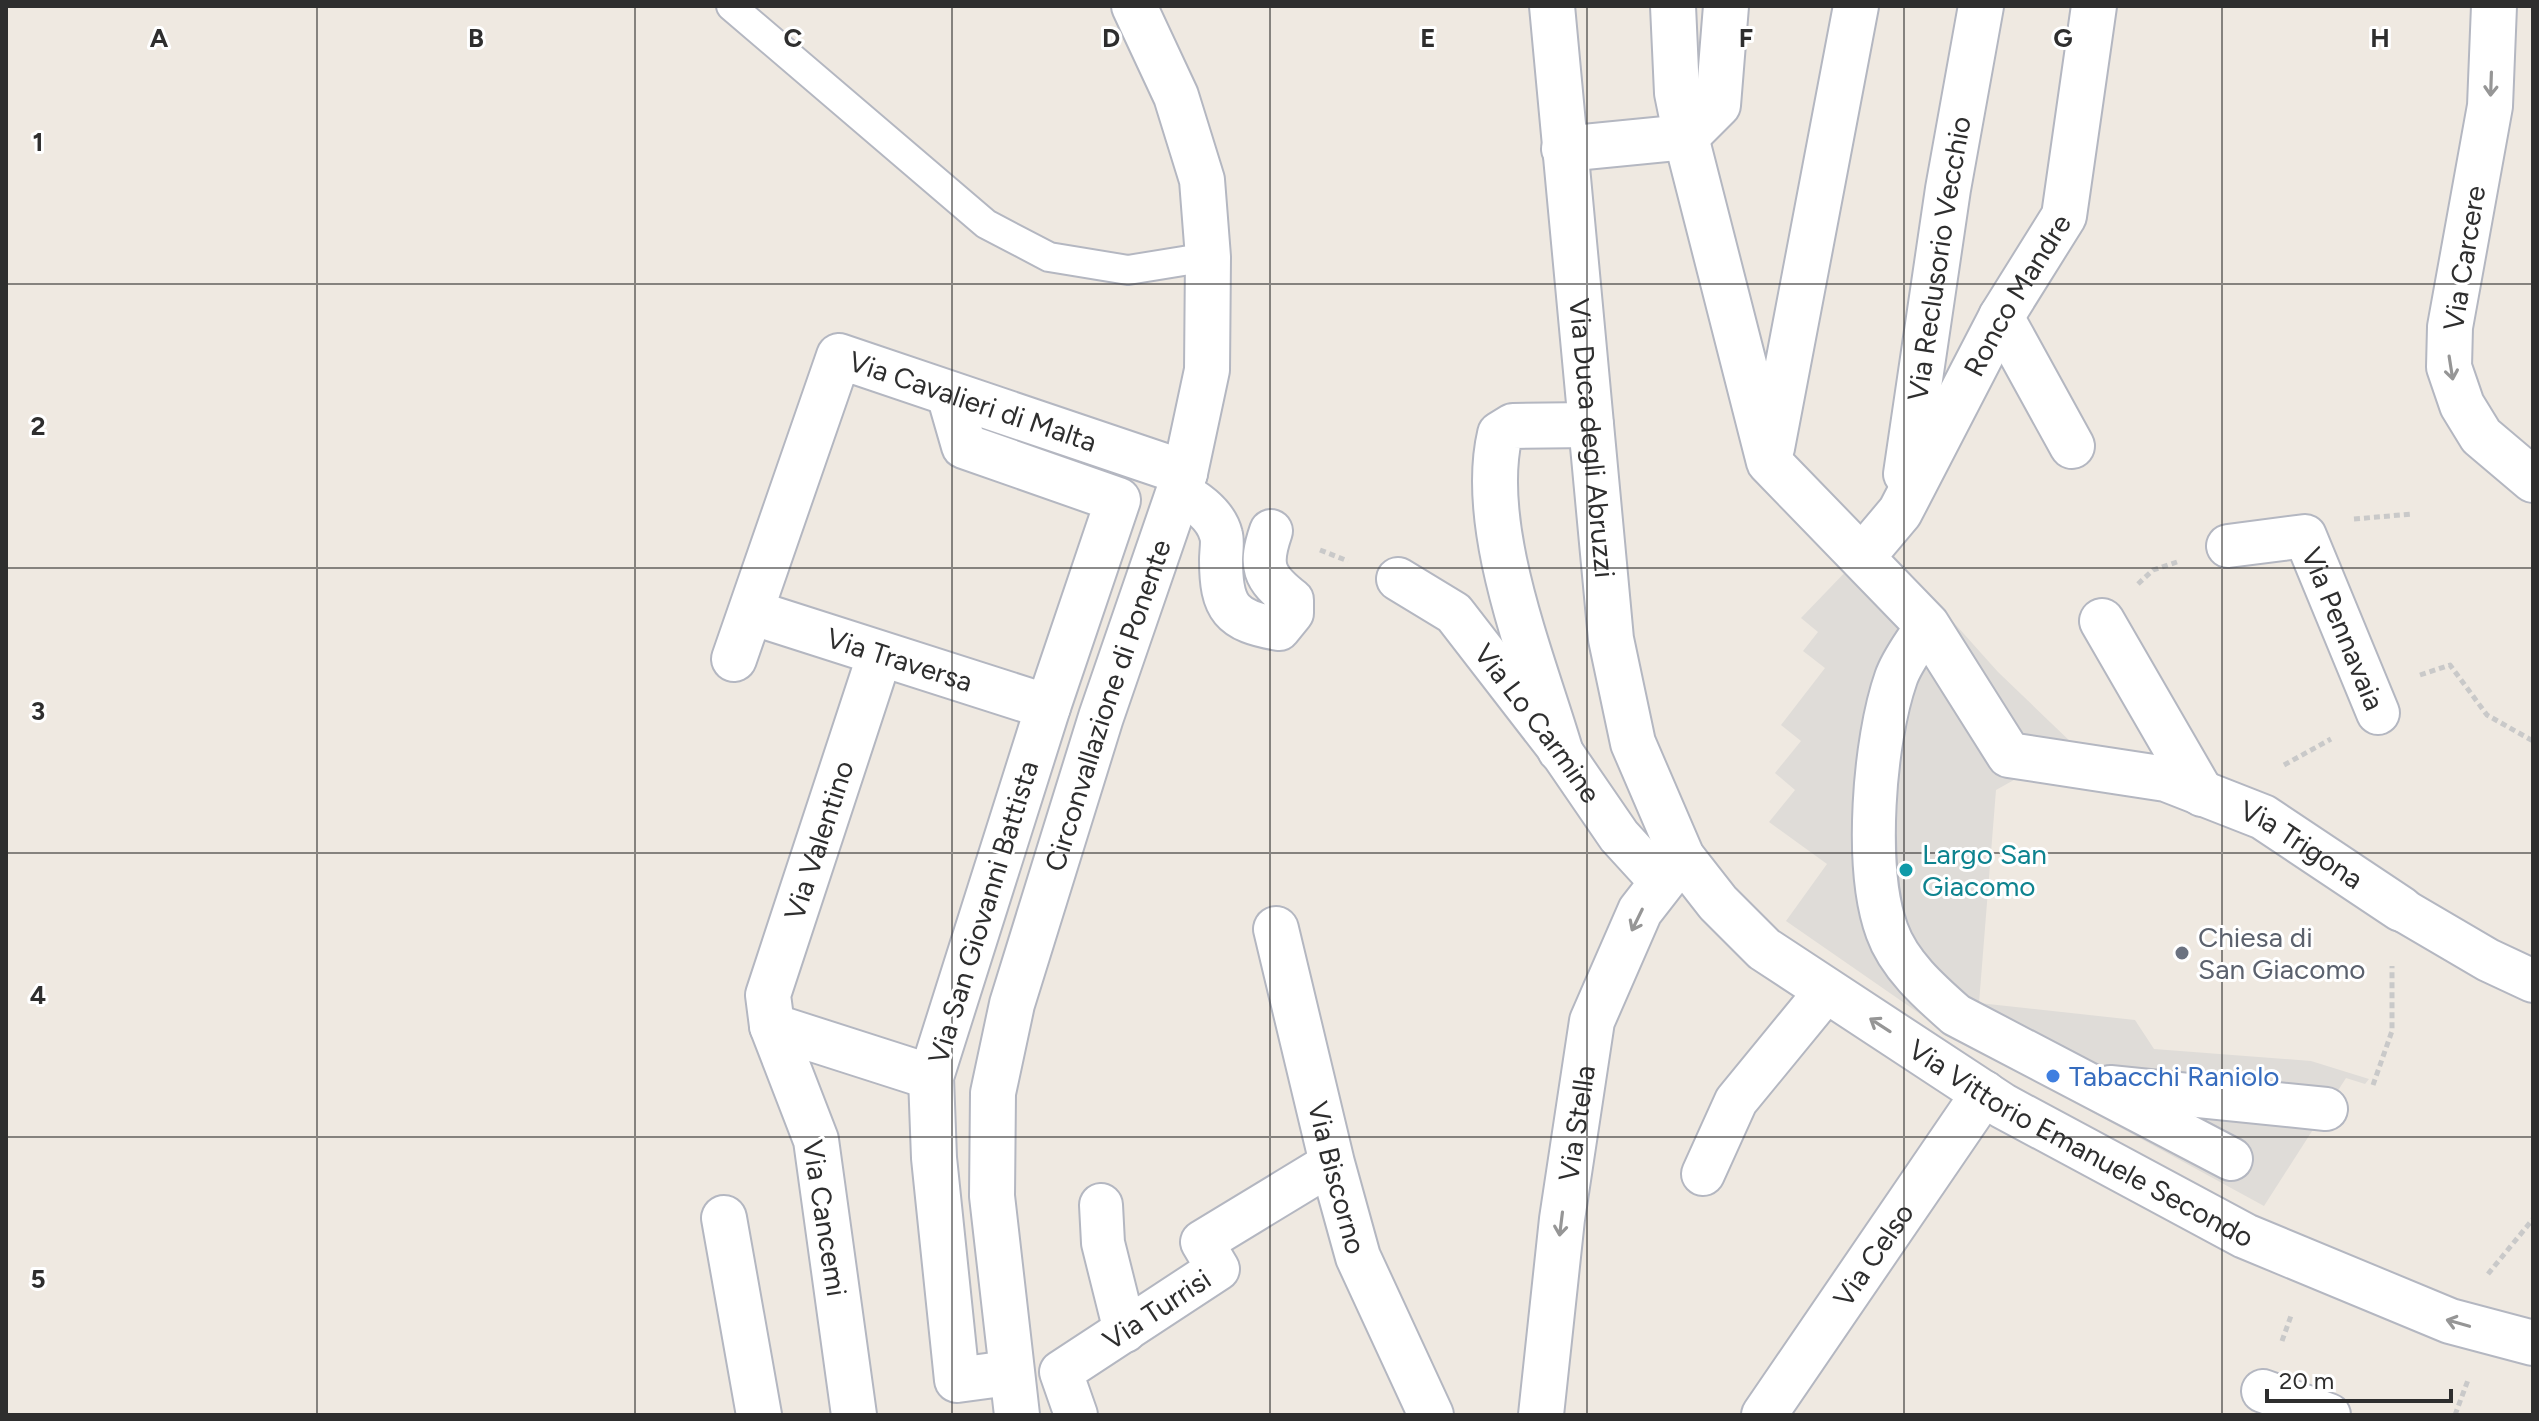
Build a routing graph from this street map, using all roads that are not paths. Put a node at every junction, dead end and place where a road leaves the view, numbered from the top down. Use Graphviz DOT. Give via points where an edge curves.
graph roads {
  1 [pos="731,6"];
  2 [pos="1134,6"];
  3 [pos="1552,6"];
  4 [pos="1673,6"];
  5 [pos="1726,6"];
  6 [pos="1856,6"];
  7 [pos="1981,6"];
  8 [pos="2094,6"];
  9 [pos="2494,6"];
  10 [pos="1686,137"];
  11 [pos="1564,149"];
  12 [pos="1208,257"];
  13 [pos="2001,317"];
  14 [pos="949,394"];
  15 [pos="1591,425"];
  16 [pos="2072,446"];
  17 [pos="1769,462"];
  18 [pos="2533,480"];
  19 [pos="1182,482"];
  20 [pos="1900,512"];
  21 [pos="1271,531"];
  22 [pos="2228,546"];
  23 [pos="1863,556"];
  24 [pos="1398,579"];
  25 [pos="751,612"];
  26 [pos="2102,621"];
  27 [pos="1927,625"];
  28 [pos="880,654"];
  29 [pos="734,659"];
  30 [pos="2373,702"];
  31 [pos="1048,707"];
  32 [pos="1560,750"];
  33 [pos="2202,794"];
  34 [pos="1672,870"];
  35 [pos="2401,909"];
  36 [pos="1276,929"];
  37 [pos="2533,981"];
  38 [pos="1827,990"];
  39 [pos="772,1026"];
  40 [pos="931,1077"];
  41 [pos="2089,1085"];
  42 [pos="1984,1093"];
  43 [pos="2326,1109"];
  44 [pos="2231,1159"];
  45 [pos="1332,1163"];
  46 [pos="1703,1174"];
  47 [pos="1101,1205"];
  48 [pos="724,1218"];
  49 [pos="1125,1331"];
  50 [pos="2533,1343"];
  51 [pos="2263,1391"];
  52 [pos="1013,1394"];
  53 [pos="759,1415"];
  54 [pos="854,1415"];
  55 [pos="1076,1415"];
  56 [pos="1431,1415"];
  57 [pos="1541,1415"];
  58 [pos="1764,1415"];
  59 [pos="2329,1415"];
  1 -- 12 [label="lane" via="986,224 1049,257 1128,270"];
  2 -- 12 [label="street, Circonvallazione di Ponente" via="1176,96 1202,180"];
  3 -- 11 [label="street, Via Duca degli Abruzzi"];
  4 -- 10 [label="street" via="1677,93"];
  5 -- 10 [label="street" via="1718,105"];
  6 -- 17 [label="street"];
  7 -- 20 [label="street, Via Reclusorio Vecchio"];
  8 -- 13 [label="street, Ronco Mandre" via="2064,216"];
  9 -- 18 [label="street, Via Carcere, one-way" via="2490,106 2450,327 2449,367 2462,405 2481,436"];
  10 -- 11 [label="street"];
  10 -- 17 [label="street"];
  11 -- 15 [label="street, Via Duca degli Abruzzi"];
  12 -- 19 [label="street, Circonvallazione di Ponente" via="1207,370"];
  13 -- 16 [label="street"];
  13 -- 20 [label="street, Ronco Mandre"];
  14 -- 19 [label="street, Via Cavalieri di Malta"];
  14 -- 25 [label="street, Via Cavalieri di Malta" via="839,356"];
  14 -- 31 [label="street, Via San Giovanni Battista" via="964,446 1118,500"];
  15 -- 32 [label="street" via="1513,426 1500,434 1493,462 1497,523 1510,582"];
  15 -- 34 [label="street, Via Duca degli Abruzzi" via="1611,639 1633,743"];
  17 -- 23 [label="street, Via Trigona"];
  19 -- 21 [label="street" via="1221,534 1221,592 1250,624 1279,629 1292,613 1292,600 1271,583 1263,563"];
  19 -- 52 [label="street, Circonvallazione di Ponente" via="1101,717 1012,1004 993,1093 992,1196"];
  20 -- 23 [label="street, Ronco Mandre"];
  22 -- 30 [label="street, Via Pennavaia" via="2305,536"];
  23 -- 27 [label="street, Via Trigona"];
  24 -- 32 [label="street, Via Lo Carmine" via="1454,613"];
  25 -- 28 [label="street, Via Traversa"];
  25 -- 29 [label="street, Via Cavalieri di Malta"];
  26 -- 33 [label="street"];
  27 -- 33 [label="street, Via Trigona" via="2009,755 2166,779"];
  27 -- 41 [label="street" via="1896,675 1881,744 1875,888 1887,934 1920,983 1956,1015"];
  28 -- 31 [label="street, Via Traversa"];
  28 -- 39 [label="street, Via Valentino" via="768,995"];
  31 -- 40 [label="street, Via San Giovanni Battista"];
  32 -- 34 [label="street, Via Lo Carmine" via="1619,836"];
  33 -- 35 [label="street, Via Trigona" via="2263,817"];
  34 -- 38 [label="street, Via Vittorio Emanuele Secondo" via="1718,903 1764,949"];
  34 -- 57 [label="street, Via Stella, one-way" via="1640,911 1592,1021 1562,1219"];
  35 -- 37 [label="street, Via Trigona"];
  36 -- 45 [label="street, Via Biscorno"];
  42 -- 38 [label="street, Via Vittorio Emanuele Secondo, one-way"];
  38 -- 46 [label="street" via="1736,1101"];
  39 -- 40 [label="street"];
  39 -- 54 [label="street, Via Cancemi" via="816,1140"];
  40 -- 52 [label="street, Via San Giovanni Battista" via="957,1380"];
  41 -- 43 [label="street"];
  41 -- 44 [label="street"];
  50 -- 42 [label="street, Via Vittorio Emanuele Secondo, one-way" via="2450,1321 2245,1236"];
  42 -- 58 [label="street, Via Celso"];
  45 -- 49 [label="street, Via Turrisi" via="1202,1242 1218,1269"];
  45 -- 56 [label="street, Via Biscorno" via="1358,1257"];
  47 -- 49 [label="street" via="1103,1243"];
  48 -- 53 [label="street"];
  49 -- 55 [label="street, Via Turrisi" via="1061,1372"];
  51 -- 59 [label="street"];
}
